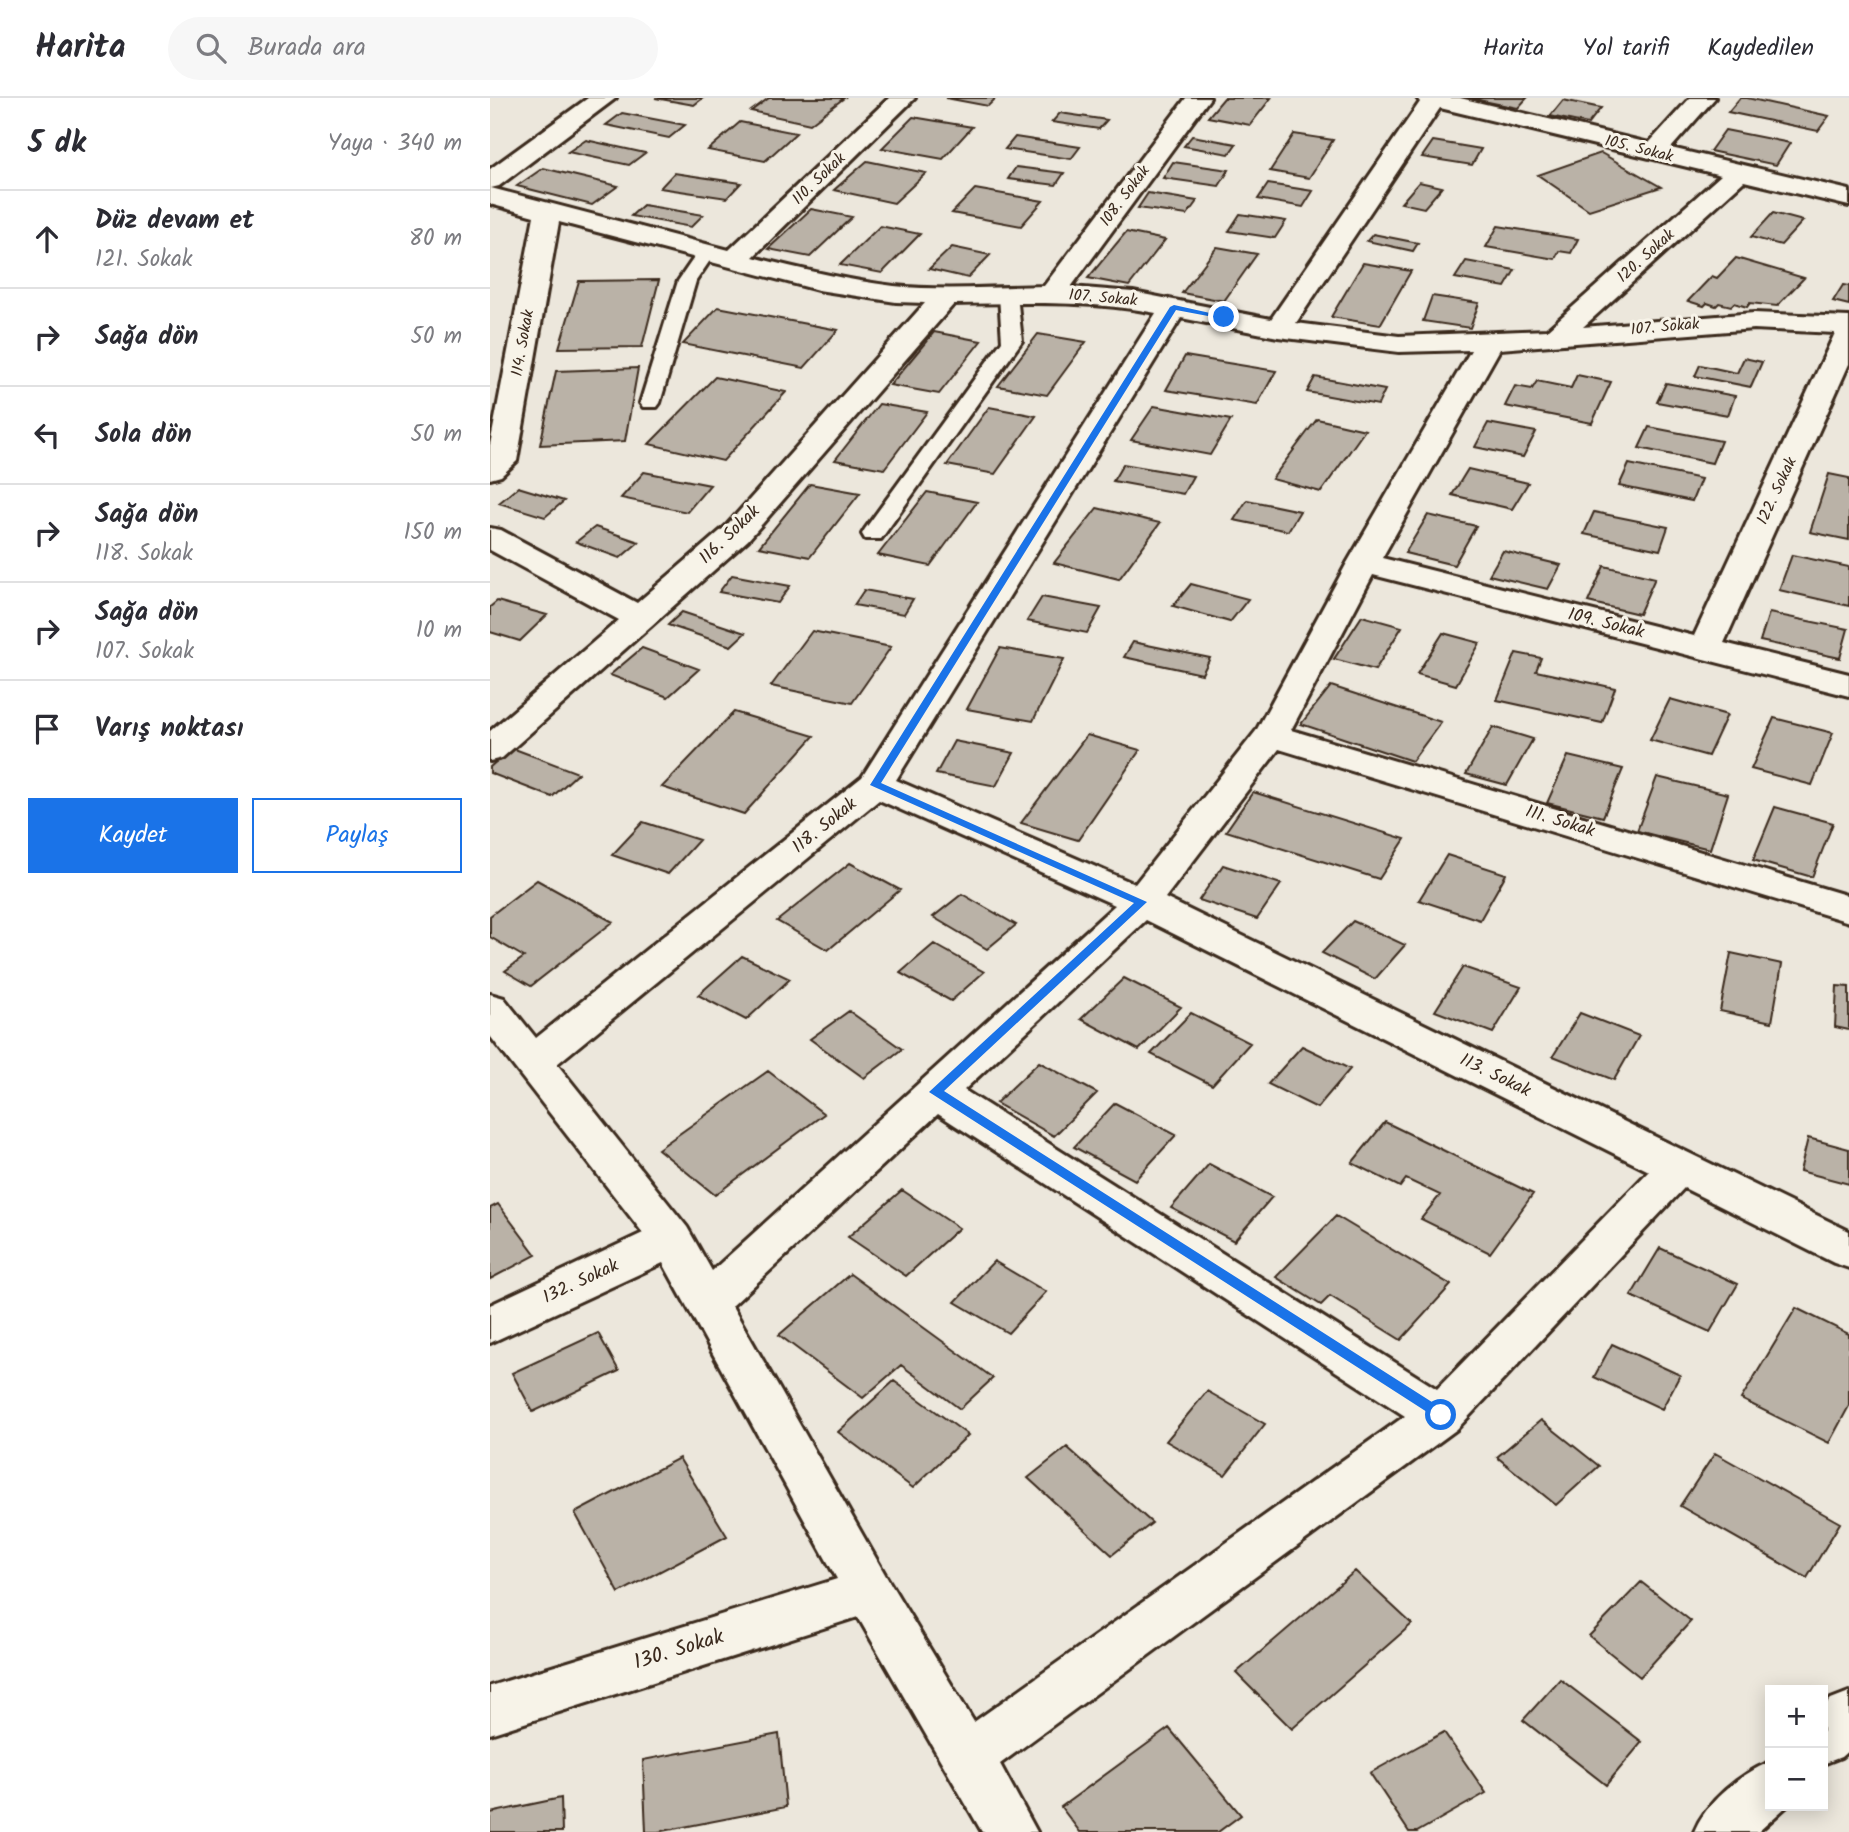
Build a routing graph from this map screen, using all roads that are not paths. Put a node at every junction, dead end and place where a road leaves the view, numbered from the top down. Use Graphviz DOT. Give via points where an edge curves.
graph roads {
  1 [pos="604,98"];
  2 [pos="903,98"];
  3 [pos="1198,98"];
  4 [pos="1433,98"];
  5 [pos="1703,98"];
  6 [pos="1654,152"];
  7 [pos="1738,173"];
  8 [pos="490,181"];
  9 [pos="490,196"];
  10 [pos="1849,198"];
  11 [pos="548,211"];
  12 [pos="706,253"];
  13 [pos="734,260"];
  14 [pos="1052,294"];
  15 [pos="1008,295"];
  16 [pos="946,296"];
  17 [pos="1174,307"];
  18 [pos="1849,325"];
  19 [pos="1278,329"];
  20 [pos="1849,334"];
  21 [pos="1555,338"];
  22 [pos="1490,341"];
  23 [pos="650,403"];
  24 [pos="490,470"];
  25 [pos="873,534"];
  26 [pos="490,537"];
  27 [pos="1363,564"];
  28 [pos="640,618"];
  29 [pos="1705,649"];
  30 [pos="1849,685"];
  31 [pos="1271,735"];
  32 [pos="490,750"];
  33 [pos="875,785"];
  34 [pos="1142,902"];
  35 [pos="1849,908"];
  36 [pos="490,1008"];
  37 [pos="533,1062"];
  38 [pos="935,1092"];
  39 [pos="1679,1167"];
  40 [pos="672,1239"];
  41 [pos="1849,1251"];
  42 [pos="708,1302"];
  43 [pos="490,1325"];
  44 [pos="1441,1415"];
  45 [pos="869,1591"];
  46 [pos="490,1710"];
  47 [pos="1849,1716"];
  48 [pos="1828,1735"];
  49 [pos="967,1757"];
  50 [pos="1765,1792"];
  51 [pos="1011,1832"];
  52 [pos="1720,1832"];
  1 -- 8 [label="street"];
  2 -- 13 [label="street, 110. Sokak"];
  3 -- 14 [label="street, 108. Sokak"];
  4 -- 6 [label="street, 105. Sokak"];
  4 -- 19 [label="street"];
  5 -- 6 [label="street"];
  6 -- 7 [label="street, 105. Sokak"];
  7 -- 10 [label="street, 105. Sokak"];
  7 -- 21 [label="street, 120. Sokak"];
  9 -- 11 [label="street, 107. Sokak"];
  11 -- 12 [label="street, 107. Sokak"];
  11 -- 24 [label="street, 114. Sokak" via="502,461"];
  12 -- 13 [label="street, 107. Sokak"];
  12 -- 23 [label="lane" via="687,281"];
  13 -- 16 [label="street, 107. Sokak" via="831,284 896,295"];
  14 -- 15 [label="street, 107. Sokak"];
  14 -- 17 [label="street, 107. Sokak"];
  15 -- 16 [label="street, 107. Sokak"];
  15 -- 25 [label="lane" via="1012,341"];
  16 -- 28 [label="street, 116. Sokak" via="737,533"];
  17 -- 19 [label="street, 107. Sokak"];
  17 -- 33 [label="street, 118. Sokak"];
  18 -- 21 [label="street, 107. Sokak" via="1755,321"];
  19 -- 22 [label="street, 107. Sokak" via="1399,344"];
  20 -- 29 [label="street, 122. Sokak"];
  21 -- 22 [label="street, 107. Sokak"];
  22 -- 27 [label="street"];
  26 -- 28 [label="street"];
  27 -- 29 [label="street, 109. Sokak"];
  27 -- 31 [label="street"];
  28 -- 32 [label="street, 116. Sokak"];
  29 -- 30 [label="street, 109. Sokak"];
  31 -- 34 [label="street"];
  31 -- 35 [label="street, 111. Sokak"];
  33 -- 34 [label="street, 113. Sokak"];
  33 -- 37 [label="street, 118. Sokak"];
  34 -- 38 [label="street"];
  34 -- 39 [label="street, 113. Sokak"];
  36 -- 37 [label="street"];
  37 -- 40 [label="street"];
  38 -- 42 [label="street"];
  38 -- 44 [label="street"];
  39 -- 41 [label="street, 113. Sokak"];
  39 -- 44 [label="street"];
  40 -- 42 [label="street"];
  40 -- 43 [label="street, 132. Sokak"];
  42 -- 45 [label="street"];
  44 -- 49 [label="street"];
  45 -- 46 [label="street, 130. Sokak"];
  45 -- 49 [label="street"];
  47 -- 48 [label="street"];
  49 -- 51 [label="street"];
  50 -- 52 [label="street"];
}
